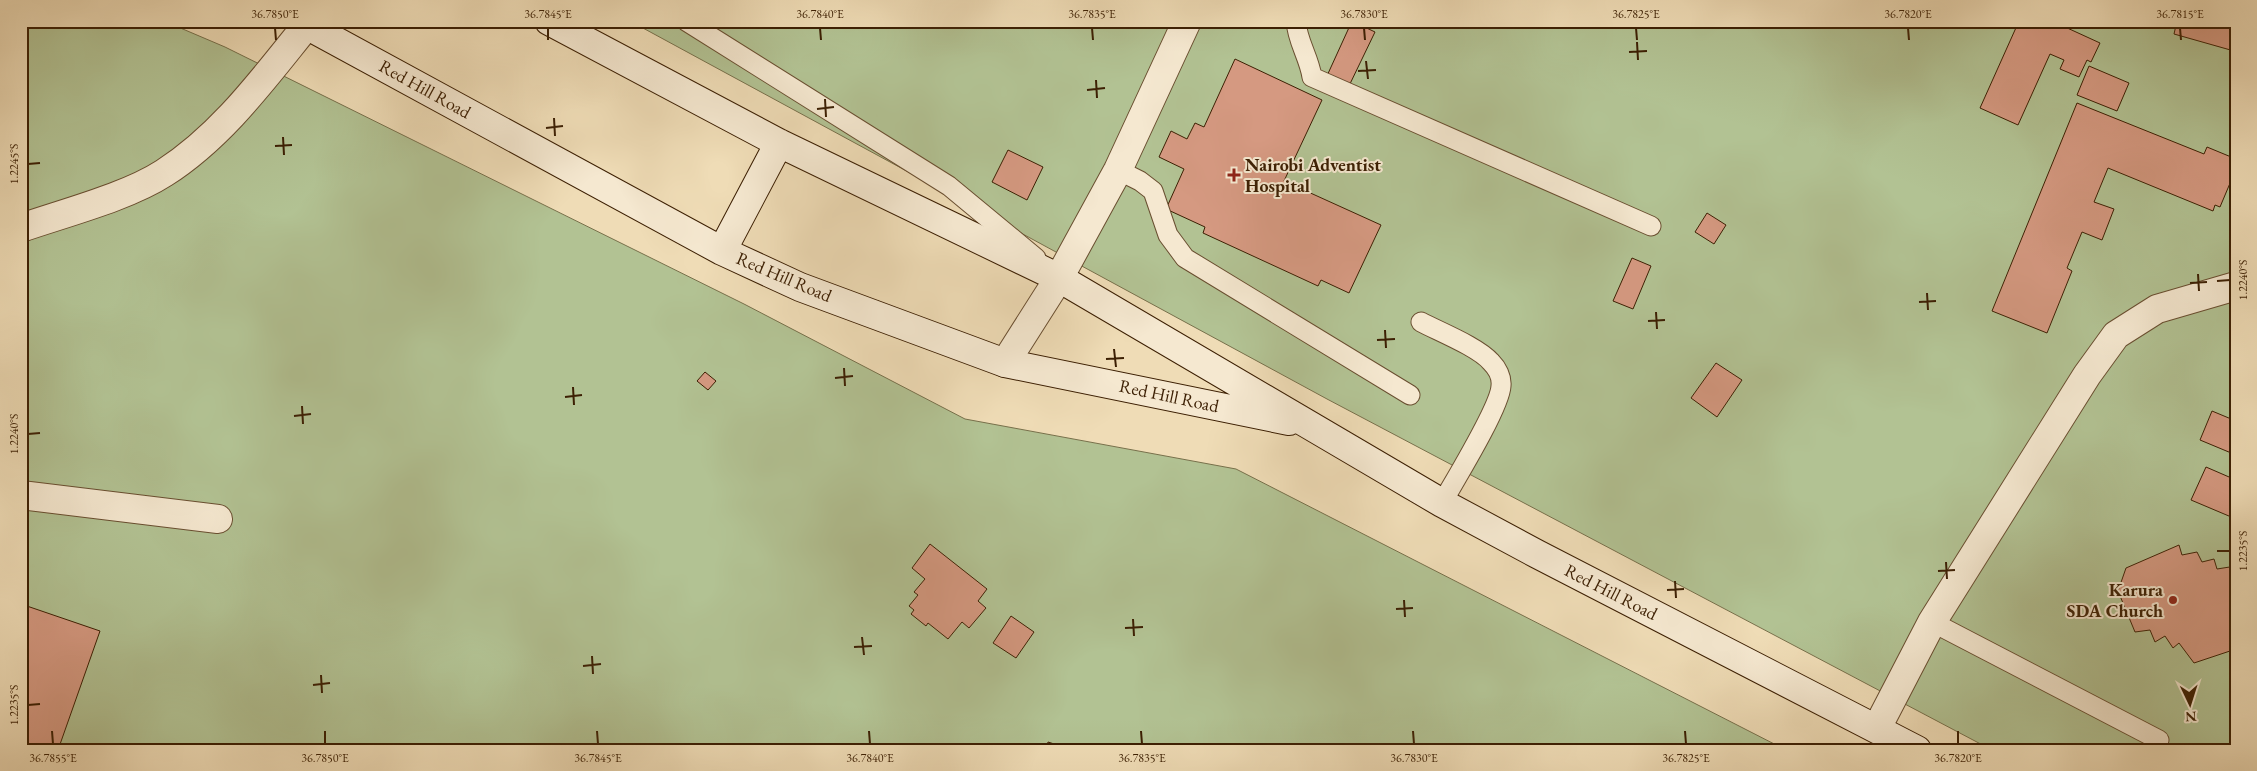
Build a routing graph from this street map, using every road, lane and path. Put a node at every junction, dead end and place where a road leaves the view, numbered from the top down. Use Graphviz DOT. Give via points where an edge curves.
graph roads {
  1 [pos="549,21"];
  2 [pos="686,21"];
  3 [pos="1187,21"];
  4 [pos="1296,21"];
  5 [pos="303,23"];
  6 [pos="779,143"];
  7 [pos="1118,170"];
  8 [pos="1651,226"];
  9 [pos="21,228"];
  10 [pos="722,251"];
  11 [pos="1059,278"];
  12 [pos="2236,286"];
  13 [pos="1421,322"];
  14 [pos="1005,363"];
  15 [pos="1410,395"];
  16 [pos="1310,425"];
  17 [pos="21,496"];
  18 [pos="1442,503"];
  19 [pos="218,519"];
  20 [pos="1932,622"];
  21 [pos="1877,728"];
  22 [pos="2159,740"];
  23 [pos="1918,750"];
  1 -- 6 [label="street, Red Hill Road"];
  2 -- 11 [label="lane" via="949,186"];
  3 -- 7 [label="street"];
  4 -- 8 [label="lane" via="1296,32 1312,77"];
  5 -- 9 [label="street" via="245,102 203,144 163,174 127,191"];
  5 -- 10 [label="street, Red Hill Road"];
  6 -- 10 [label="street"];
  6 -- 11 [label="street, Red Hill Road"];
  7 -- 11 [label="street"];
  7 -- 15 [label="lane" via="1153,191 1168,235 1185,258"];
  10 -- 14 [label="street, Red Hill Road" via="800,287"];
  11 -- 14 [label="street"];
  11 -- 16 [label="street, Red Hill Road"];
  12 -- 20 [label="street" via="2157,309 2116,335 2087,374"];
  13 -- 18 [label="lane" via="1480,353 1497,370 1501,380 1494,406"];
  14 -- 16 [label="street, Red Hill Road"];
  16 -- 18 [label="street, Red Hill Road"];
  17 -- 19 [label="street"];
  18 -- 21 [label="street, Red Hill Road"];
  20 -- 21 [label="street"];
  20 -- 22 [label="lane"];
  21 -- 23 [label="street, Red Hill Road"];
}
